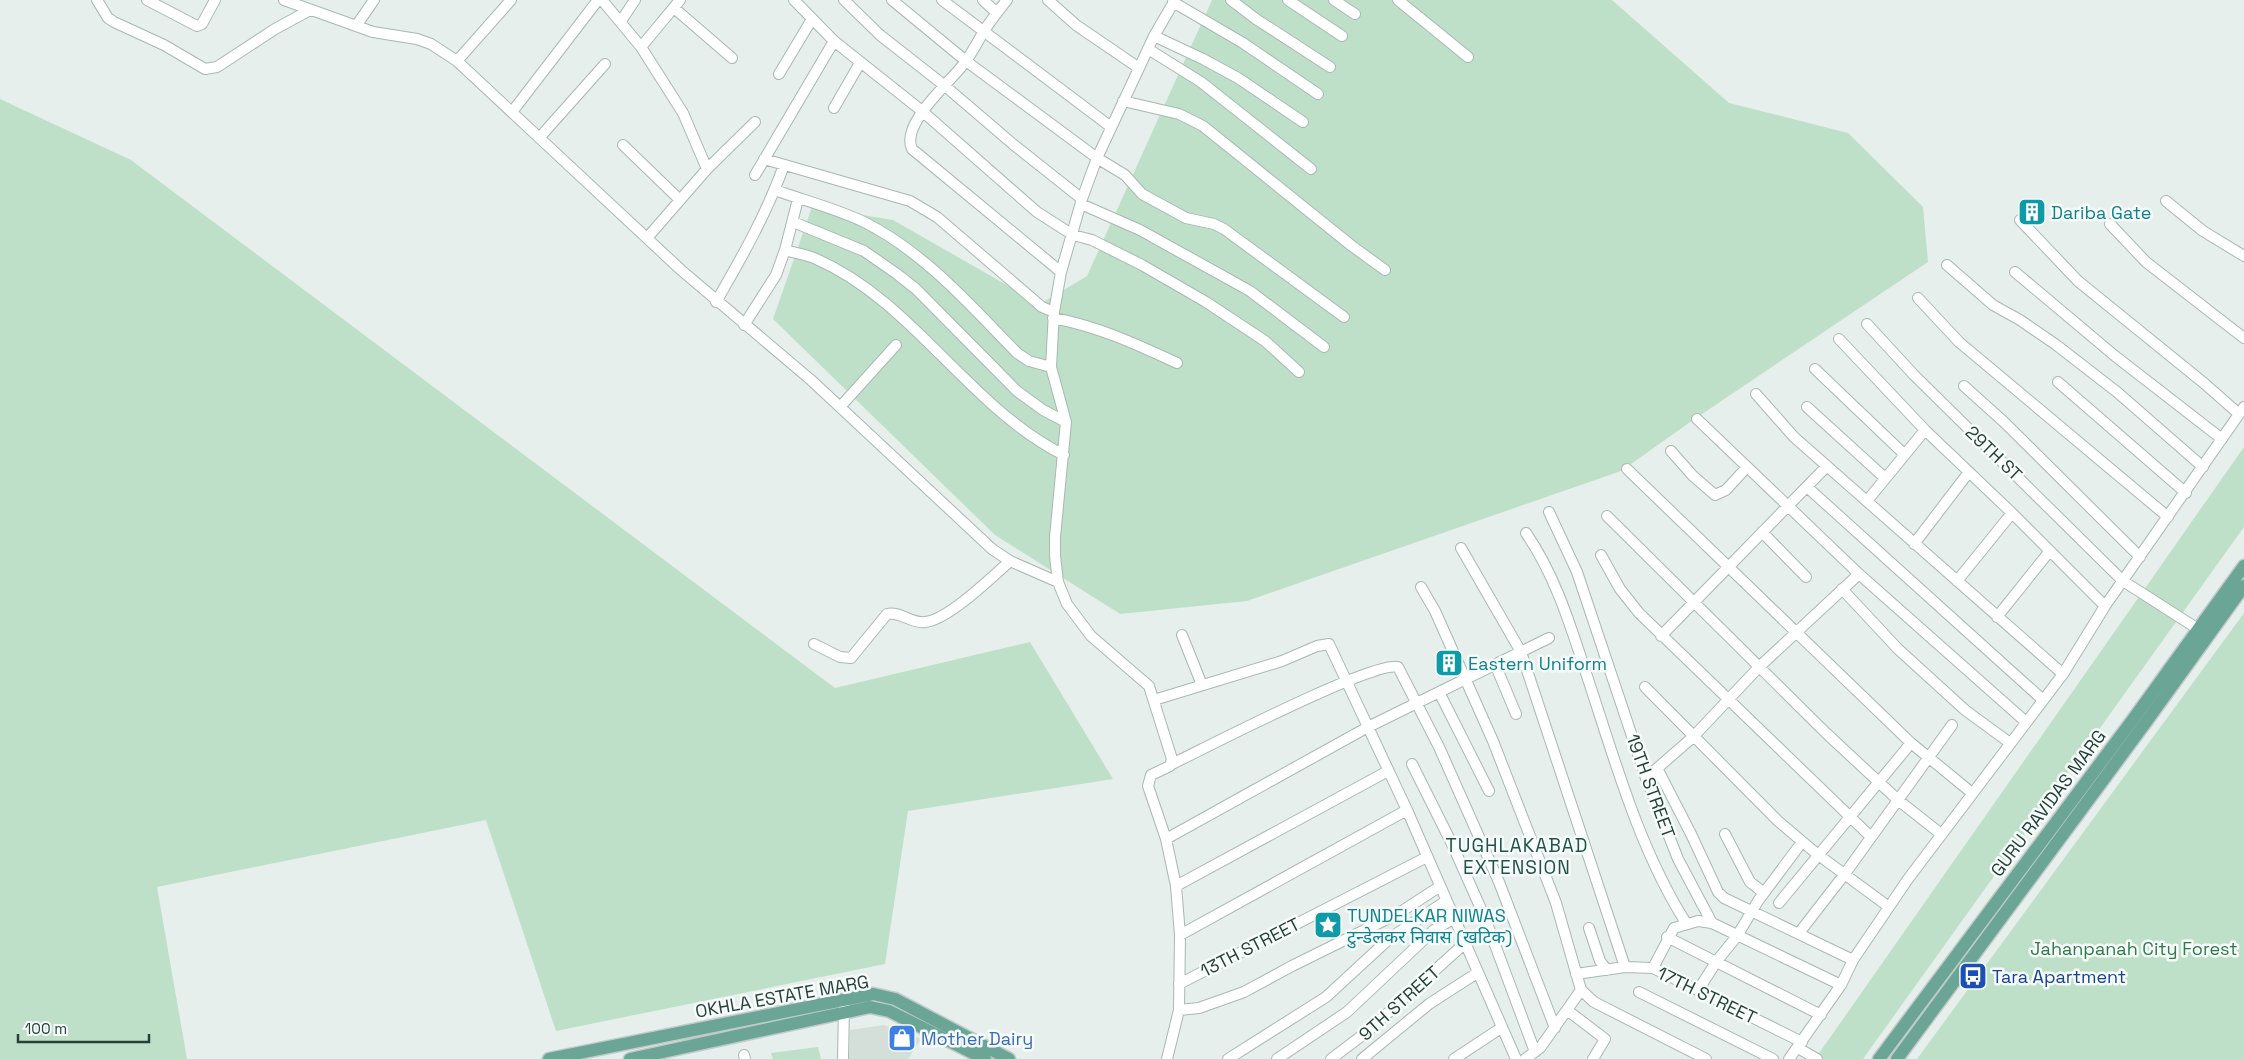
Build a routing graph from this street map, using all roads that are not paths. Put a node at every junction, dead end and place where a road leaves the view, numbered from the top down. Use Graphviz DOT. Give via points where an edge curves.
graph roads {
  1 [pos="97,0"];
  2 [pos="146,0"];
  3 [pos="284,0"];
  4 [pos="374,0"];
  5 [pos="511,0"];
  6 [pos="598,0"];
  7 [pos="602,0"];
  8 [pos="635,0"];
  9 [pos="794,0"];
  10 [pos="844,0"];
  11 [pos="892,0"];
  12 [pos="942,0"];
  13 [pos="983,0"];
  14 [pos="1007,0"];
  15 [pos="1048,0"];
  16 [pos="1232,0"];
  17 [pos="1288,0"];
  18 [pos="1334,0"];
  19 [pos="1398,0"];
  20 [pos="213,1"];
  21 [pos="1174,1"];
  22 [pos="677,4"];
  23 [pos="310,10"];
  24 [pos="998,13"];
  25 [pos="1355,14"];
  26 [pos="812,19"];
  27 [pos="621,21"];
  28 [pos="356,26"];
  29 [pos="984,31"];
  30 [pos="1154,36"];
  31 [pos="1342,36"];
  32 [pos="834,41"];
  33 [pos="641,47"];
  34 [pos="1148,49"];
  35 [pos="1468,57"];
  36 [pos="732,58"];
  37 [pos="457,61"];
  38 [pos="966,61"];
  39 [pos="860,63"];
  40 [pos="605,64"];
  41 [pos="1330,67"];
  42 [pos="1139,68"];
  43 [pos="779,74"];
  44 [pos="945,86"];
  45 [pos="1318,94"];
  46 [pos="1123,101"];
  47 [pos="834,108"];
  48 [pos="922,111"];
  49 [pos="512,112"];
  50 [pos="755,122"];
  51 [pos="1303,122"];
  52 [pos="1111,127"];
  53 [pos="540,137"];
  54 [pos="623,145"];
  55 [pos="1097,158"];
  56 [pos="764,159"];
  57 [pos="784,165"];
  58 [pos="707,169"];
  59 [pos="1311,169"];
  60 [pos="755,175"];
  61 [pos="775,190"];
  62 [pos="798,199"];
  63 [pos="680,200"];
  64 [pos="2166,201"];
  65 [pos="1081,202"];
  66 [pos="2020,220"];
  67 [pos="793,222"];
  68 [pos="2110,224"];
  69 [pos="1073,235"];
  70 [pos="647,238"];
  71 [pos="785,250"];
  72 [pos="2244,256"];
  73 [pos="1947,265"];
  74 [pos="1385,270"];
  75 [pos="1061,272"];
  76 [pos="2015,272"];
  77 [pos="1918,298"];
  78 [pos="716,302"];
  79 [pos="1053,315"];
  80 [pos="1344,317"];
  81 [pos="1867,324"];
  82 [pos="744,325"];
  83 [pos="2244,338"];
  84 [pos="1840,339"];
  85 [pos="896,345"];
  86 [pos="1324,346"];
  87 [pos="1177,363"];
  88 [pos="1051,367"];
  89 [pos="1815,369"];
  90 [pos="1300,372"];
  91 [pos="2058,382"];
  92 [pos="1964,386"];
  93 [pos="1756,394"];
  94 [pos="840,407"];
  95 [pos="1807,407"];
  96 [pos="2241,410"];
  97 [pos="1697,419"];
  98 [pos="1066,422"];
  99 [pos="1925,430"];
  100 [pos="2222,439"];
  101 [pos="1671,451"];
  102 [pos="1904,454"];
  103 [pos="1064,455"];
  104 [pos="1747,466"];
  105 [pos="1827,466"];
  106 [pos="2203,467"];
  107 [pos="1627,469"];
  108 [pos="1969,472"];
  109 [pos="1885,478"];
  110 [pos="1806,487"];
  111 [pos="2186,493"];
  112 [pos="1866,501"];
  113 [pos="1788,506"];
  114 [pos="1549,512"];
  115 [pos="2012,512"];
  116 [pos="1607,516"];
  117 [pos="2168,517"];
  118 [pos="1762,532"];
  119 [pos="1526,533"];
  120 [pos="1914,544"];
  121 [pos="1461,548"];
  122 [pos="2049,552"];
  123 [pos="1600,555"];
  124 [pos="2140,557"];
  125 [pos="1010,561"];
  126 [pos="2244,566"];
  127 [pos="1730,567"];
  128 [pos="1859,574"];
  129 [pos="1806,577"];
  130 [pos="2123,580"];
  131 [pos="1958,581"];
  132 [pos="1058,582"];
  133 [pos="2244,586"];
  134 [pos="1421,587"];
  135 [pos="1842,589"];
  136 [pos="1694,602"];
  137 [pos="2106,606"];
  138 [pos="1997,617"];
  139 [pos="2198,629"];
  140 [pos="1796,633"];
  141 [pos="1182,635"];
  142 [pos="1661,636"];
  143 [pos="1549,638"];
  144 [pos="814,644"];
  145 [pos="1520,652"];
  146 [pos="1495,664"];
  147 [pos="1759,667"];
  148 [pos="2063,674"];
  149 [pos="1464,679"];
  150 [pos="1346,681"];
  151 [pos="1202,685"];
  152 [pos="1645,687"];
  153 [pos="1439,692"];
  154 [pos="1154,700"];
  155 [pos="2043,700"];
  156 [pos="1728,701"];
  157 [pos="1416,704"];
  158 [pos="1516,714"];
  159 [pos="2026,722"];
  160 [pos="1952,725"];
  161 [pos="1368,727"];
  162 [pos="1694,737"];
  163 [pos="1910,742"];
  164 [pos="2010,744"];
  165 [pos="1928,758"];
  166 [pos="1172,764"];
  167 [pos="1412,764"];
  168 [pos="1658,770"];
  169 [pos="1388,771"];
  170 [pos="1646,778"];
  171 [pos="1877,781"];
  172 [pos="1489,791"];
  173 [pos="1972,793"];
  174 [pos="1898,800"];
  175 [pos="1407,810"];
  176 [pos="1849,815"];
  177 [pos="1725,834"];
  178 [pos="1941,834"];
  179 [pos="1871,837"];
  180 [pos="1166,839"];
  181 [pos="1802,842"];
  182 [pos="1817,854"];
  183 [pos="1427,857"];
  184 [pos="1844,875"];
  185 [pos="1176,886"];
  186 [pos="1439,887"];
  187 [pos="1764,893"];
  188 [pos="1446,901"];
  189 [pos="1779,903"];
  190 [pos="1889,907"];
  191 [pos="1751,912"];
  192 [pos="1453,919"];
  193 [pos="1686,923"];
  194 [pos="1712,923"];
  195 [pos="1589,928"];
  196 [pos="1799,933"];
  197 [pos="1180,935"];
  198 [pos="1737,936"];
  199 [pos="1668,937"];
  200 [pos="1464,944"];
  201 [pos="1853,960"];
  202 [pos="1716,962"];
  203 [pos="1625,968"];
  204 [pos="1653,968"];
  205 [pos="1607,970"];
  206 [pos="1477,973"];
  207 [pos="1576,974"];
  208 [pos="1179,984"];
  209 [pos="1841,985"];
  210 [pos="1699,989"];
  211 [pos="1581,990"];
  212 [pos="1639,992"];
  213 [pos="845,1007"];
  214 [pos="1179,1010"];
  215 [pos="1567,1010"];
  216 [pos="1821,1015"];
  217 [pos="1502,1028"];
  218 [pos="1555,1028"];
  219 [pos="1800,1045"];
  220 [pos="1535,1052"];
  221 [pos="659,1056"];
  222 [pos="549,1059"];
  223 [pos="630,1059"];
  224 [pos="843,1059"];
  225 [pos="985,1059"];
  226 [pos="1009,1059"];
  227 [pos="1168,1059"];
  228 [pos="1228,1059"];
  229 [pos="1277,1059"];
  230 [pos="1331,1059"];
  231 [pos="1362,1059"];
  232 [pos="1454,1059"];
  233 [pos="1516,1059"];
  234 [pos="1525,1059"];
  235 [pos="1593,1059"];
  236 [pos="1706,1059"];
  237 [pos="1773,1059"];
  238 [pos="1790,1059"];
  239 [pos="1817,1059"];
  240 [pos="1878,1059"];
  241 [pos="1896,1059"];
  1 -- 23 [label="street" via="114,22 164,45 205,69 217,67"];
  2 -- 20 [label="street" via="197,26 202,24"];
  3 -- 23 [label="street"];
  4 -- 28 [label="street"];
  5 -- 37 [label="street"];
  6 -- 49 [label="street"];
  7 -- 27 [label="street"];
  8 -- 27 [label="street"];
  9 -- 26 [label="street"];
  10 -- 44 [label="street" via="880,34"];
  11 -- 38 [label="street"];
  12 -- 29 [label="street"];
  13 -- 24 [label="street"];
  14 -- 24 [label="street"];
  15 -- 42 [label="street" via="1081,29"];
  16 -- 41 [label="street"];
  17 -- 31 [label="street"];
  18 -- 25 [label="street"];
  19 -- 35 [label="street"];
  21 -- 30 [label="street"];
  21 -- 45 [label="street"];
  22 -- 33 [label="street"];
  22 -- 36 [label="street"];
  23 -- 28 [label="street"];
  24 -- 29 [label="street"];
  26 -- 32 [label="street"];
  26 -- 43 [label="street"];
  27 -- 33 [label="street"];
  28 -- 37 [label="street" via="417,39"];
  29 -- 38 [label="street"];
  29 -- 52 [label="street"];
  30 -- 34 [label="street"];
  30 -- 51 [label="street" via="1238,78"];
  32 -- 39 [label="street"];
  32 -- 56 [label="street"];
  33 -- 58 [label="street" via="683,114"];
  34 -- 42 [label="street"];
  34 -- 59 [label="street" via="1201,82"];
  37 -- 49 [label="street"];
  38 -- 44 [label="street"];
  38 -- 55 [label="street"];
  39 -- 47 [label="street"];
  39 -- 48 [label="street"];
  40 -- 53 [label="street"];
  42 -- 46 [label="street"];
  44 -- 48 [label="street"];
  44 -- 65 [label="street"];
  46 -- 52 [label="street"];
  46 -- 74 [label="street" via="1179,114 1203,126"];
  48 -- 69 [label="street" via="1037,212"];
  48 -- 75 [label="street" via="909,137 912,149"];
  49 -- 53 [label="street"];
  50 -- 58 [label="street"];
  52 -- 55 [label="street"];
  53 -- 70 [label="street"];
  54 -- 63 [label="street"];
  55 -- 65 [label="street"];
  55 -- 80 [label="street" via="1125,175 1142,194 1154,201 1186,218 1224,229"];
  56 -- 57 [label="street"];
  56 -- 60 [label="street"];
  57 -- 61 [label="street"];
  57 -- 79 [label="street" via="888,194 923,208"];
  58 -- 63 [label="street"];
  61 -- 62 [label="street"];
  61 -- 78 [label="street" via="754,236"];
  62 -- 67 [label="street"];
  62 -- 88 [label="street" via="864,222 898,241 949,284 1016,353 1029,361"];
  63 -- 70 [label="street"];
  64 -- 72 [label="street" via="2203,231"];
  65 -- 69 [label="street"];
  65 -- 86 [label="street" via="1140,230 1250,291"];
  66 -- 96 [label="street" via="2078,281"];
  67 -- 71 [label="street"];
  67 -- 98 [label="street" via="864,251 896,274 923,296 1017,391"];
  68 -- 83 [label="street" via="2146,262"];
  69 -- 75 [label="street"];
  69 -- 90 [label="street" via="1092,240 1134,261 1206,302 1265,341"];
  70 -- 78 [label="street"];
  71 -- 82 [label="street" via="776,275"];
  71 -- 103 [label="street" via="813,258 862,287 924,338 1010,420 1033,438"];
  73 -- 106 [label="street" via="1993,304 2055,344 2117,392"];
  75 -- 79 [label="street"];
  76 -- 100 [label="street" via="2115,356"];
  77 -- 117 [label="street" via="1958,342"];
  78 -- 82 [label="street"];
  79 -- 87 [label="street" via="1116,335"];
  79 -- 88 [label="street"];
  81 -- 130 [label="street, 29TH ST"];
  82 -- 94 [label="street"];
  84 -- 99 [label="street"];
  85 -- 94 [label="street"];
  88 -- 98 [label="street"];
  89 -- 102 [label="street"];
  91 -- 111 [label="street"];
  92 -- 124 [label="street"];
  93 -- 105 [label="street" via="1794,437"];
  94 -- 125 [label="street" via="992,549"];
  95 -- 109 [label="street"];
  96 -- 100 [label="street"];
  97 -- 104 [label="street"];
  98 -- 103 [label="street"];
  99 -- 102 [label="street"];
  99 -- 108 [label="street"];
  100 -- 106 [label="street"];
  101 -- 104 [label="street" via="1715,495 1726,490"];
  102 -- 109 [label="street"];
  103 -- 132 [label="street" via="1055,537"];
  104 -- 113 [label="street"];
  105 -- 110 [label="street"];
  105 -- 112 [label="street"];
  106 -- 111 [label="street"];
  107 -- 127 [label="street"];
  108 -- 115 [label="street"];
  108 -- 120 [label="street"];
  109 -- 112 [label="street"];
  110 -- 113 [label="street"];
  110 -- 155 [label="street"];
  111 -- 117 [label="street"];
  112 -- 120 [label="street"];
  113 -- 118 [label="street"];
  113 -- 128 [label="street"];
  114 -- 170 [label="street, 19TH STREET" via="1577,572"];
  115 -- 122 [label="street"];
  115 -- 131 [label="street"];
  116 -- 136 [label="street"];
  117 -- 124 [label="street"];
  118 -- 127 [label="street"];
  118 -- 129 [label="street"];
  119 -- 193 [label="street" via="1559,595 1627,796 1665,891"];
  120 -- 131 [label="street"];
  121 -- 145 [label="street"];
  122 -- 137 [label="street"];
  122 -- 138 [label="street"];
  123 -- 142 [label="street" via="1620,589"];
  124 -- 130 [label="street"];
  125 -- 132 [label="street"];
  125 -- 144 [label="street" via="967,598 930,621 916,622 899,614 887,614 851,658 840,657"];
  126 -- 139 [label="main road, GURU RAVIDAS MARG"];
  127 -- 136 [label="street"];
  127 -- 140 [label="street"];
  128 -- 135 [label="street"];
  128 -- 159 [label="street"];
  130 -- 137 [label="street"];
  130 -- 139 [label="street, 29TH ST"];
  131 -- 138 [label="street"];
  132 -- 154 [label="street" via="1067,604 1091,636 1149,686"];
  133 -- 241 [label="main road, GURU RAVIDAS MARG"];
  134 -- 149 [label="street"];
  135 -- 140 [label="street"];
  135 -- 164 [label="street" via="1898,650 1964,710"];
  136 -- 142 [label="street"];
  136 -- 147 [label="street"];
  137 -- 148 [label="street"];
  138 -- 148 [label="street"];
  139 -- 240 [label="main road, GURU RAVIDAS MARG"];
  140 -- 147 [label="street"];
  140 -- 163 [label="street"];
  141 -- 151 [label="street"];
  142 -- 156 [label="street"];
  143 -- 145 [label="street"];
  145 -- 146 [label="street"];
  145 -- 203 [label="street"];
  146 -- 149 [label="street"];
  146 -- 158 [label="street"];
  147 -- 156 [label="street"];
  147 -- 171 [label="street"];
  148 -- 155 [label="street"];
  149 -- 153 [label="street"];
  149 -- 207 [label="street" via="1493,741 1556,903"];
  150 -- 151 [label="street" via="1332,648 1326,644"];
  150 -- 157 [label="street" via="1385,666 1398,667"];
  150 -- 161 [label="street"];
  150 -- 166 [label="street"];
  151 -- 154 [label="street"];
  152 -- 162 [label="street"];
  153 -- 157 [label="street"];
  153 -- 172 [label="street"];
  154 -- 166 [label="street"];
  155 -- 159 [label="street"];
  156 -- 162 [label="street"];
  156 -- 176 [label="street"];
  157 -- 161 [label="street"];
  157 -- 218 [label="street" via="1439,747 1499,882"];
  159 -- 164 [label="street"];
  160 -- 165 [label="street"];
  161 -- 169 [label="street"];
  161 -- 180 [label="street"];
  162 -- 168 [label="street"];
  162 -- 181 [label="street"];
  163 -- 165 [label="street"];
  163 -- 171 [label="street"];
  164 -- 173 [label="street"];
  165 -- 173 [label="street"];
  165 -- 174 [label="street"];
  166 -- 180 [label="street" via="1148,780"];
  167 -- 220 [label="street" via="1454,846 1485,918"];
  168 -- 170 [label="street"];
  168 -- 191 [label="street" via="1718,892"];
  169 -- 175 [label="street"];
  169 -- 185 [label="street"];
  170 -- 194 [label="street, 19TH STREET" via="1678,859"];
  171 -- 174 [label="street"];
  171 -- 176 [label="street"];
  173 -- 178 [label="street"];
  174 -- 178 [label="street"];
  174 -- 179 [label="street"];
  175 -- 183 [label="street"];
  175 -- 197 [label="street"];
  176 -- 179 [label="street"];
  176 -- 182 [label="street"];
  177 -- 187 [label="street" via="1750,882"];
  178 -- 190 [label="street"];
  179 -- 184 [label="street"];
  180 -- 185 [label="street"];
  181 -- 182 [label="street"];
  181 -- 187 [label="street"];
  182 -- 184 [label="street"];
  182 -- 189 [label="street"];
  183 -- 186 [label="street"];
  183 -- 208 [label="street, 13TH STREET"];
  184 -- 190 [label="street"];
  184 -- 196 [label="street"];
  185 -- 197 [label="street"];
  186 -- 188 [label="street"];
  186 -- 214 [label="street" via="1399,913 1244,992 1199,1008"];
  187 -- 191 [label="street"];
  188 -- 192 [label="street"];
  188 -- 228 [label="street" via="1390,938 1326,997"];
  190 -- 201 [label="street"];
  191 -- 196 [label="street"];
  191 -- 198 [label="street"];
  192 -- 200 [label="street"];
  192 -- 229 [label="street" via="1434,930 1347,1012"];
  193 -- 194 [label="street"];
  193 -- 199 [label="street" via="1674,928"];
  194 -- 198 [label="street"];
  195 -- 205 [label="street" via="1600,962"];
  196 -- 201 [label="street"];
  197 -- 208 [label="street"];
  198 -- 202 [label="street"];
  198 -- 209 [label="street"];
  199 -- 202 [label="street"];
  199 -- 204 [label="street"];
  200 -- 206 [label="street"];
  200 -- 230 [label="street, 9TH STREET" via="1368,1031"];
  201 -- 209 [label="street"];
  202 -- 210 [label="street"];
  202 -- 216 [label="street"];
  203 -- 204 [label="street, 17TH STREET"];
  203 -- 205 [label="street, 17TH STREET"];
  204 -- 210 [label="street, 17TH STREET"];
  205 -- 207 [label="street, 17TH STREET"];
  206 -- 217 [label="street"];
  206 -- 231 [label="street" via="1428,1004"];
  207 -- 211 [label="street"];
  208 -- 214 [label="street"];
  209 -- 216 [label="street"];
  210 -- 219 [label="street, 17TH STREET"];
  211 -- 215 [label="street"];
  211 -- 236 [label="street" via="1594,1002"];
  212 -- 237 [label="street"];
  213 -- 221 [label="main road, OKHLA ESTATE MARG"];
  213 -- 222 [label="main road, OKHLA ESTATE MARG"];
  213 -- 224 [label="street"];
  213 -- 225 [label="main road, OKHLA ESTATE MARG" via="889,1011"];
  213 -- 226 [label="main road, OKHLA ESTATE MARG" via="873,994 895,999"];
  214 -- 227 [label="street"];
  215 -- 218 [label="street"];
  215 -- 235 [label="street" via="1605,1039"];
  216 -- 219 [label="street"];
  217 -- 232 [label="street"];
  217 -- 233 [label="street"];
  218 -- 220 [label="street"];
  219 -- 238 [label="street"];
  219 -- 239 [label="street, 17TH STREET"];
  220 -- 234 [label="street"];
  221 -- 223 [label="main road, OKHLA ESTATE MARG"];
}
